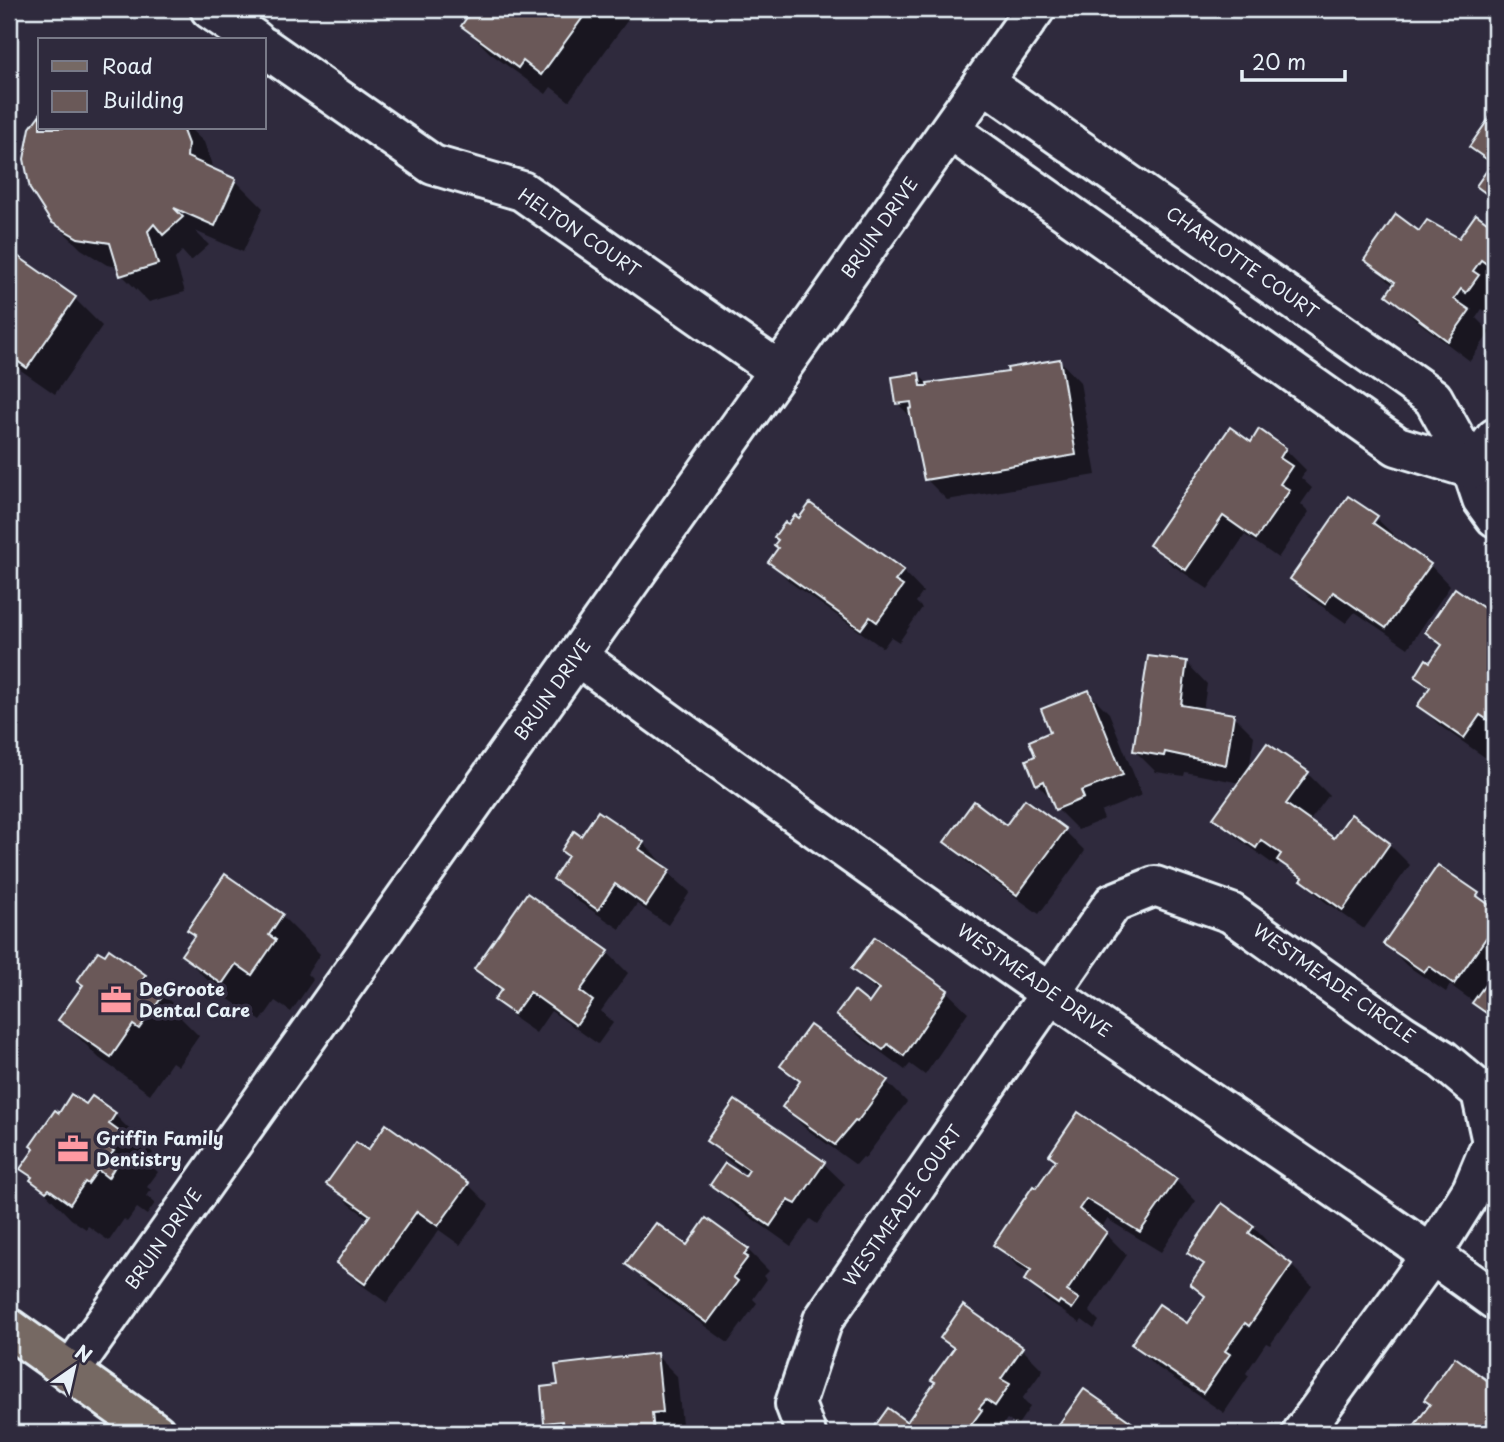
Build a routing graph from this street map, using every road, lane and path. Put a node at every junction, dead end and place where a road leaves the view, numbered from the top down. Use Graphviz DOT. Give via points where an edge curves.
graph roads {
  1 [pos="210,9"];
  2 [pos="1035,9"];
  3 [pos="252,38"];
  4 [pos="266,48"];
  5 [pos="983,82"];
  6 [pos="950,130"];
  7 [pos="779,371"];
  8 [pos="1495,438"];
  9 [pos="1472,469"];
  10 [pos="1495,517"];
  11 [pos="577,656"];
  12 [pos="1050,993"];
  13 [pos="1432,1254"];
  14 [pos="1495,1300"];
  15 [pos="9,1329"];
  16 [pos="70,1372"];
  17 [pos="156,1433"];
  18 [pos="806,1433"];
  19 [pos="1302,1433"];
  1 -- 3 [label="street"];
  2 -- 5 [label="street, BRUIN DRIVE"];
  4 -- 7 [label="street, HELTON COURT" via="433,165 522,191"];
  5 -- 6 [label="street, BRUIN DRIVE"];
  5 -- 9 [label="street, CHARLOTTE COURT" via="1433,398"];
  6 -- 7 [label="street, BRUIN DRIVE"];
  6 -- 9 [label="street" via="1398,446"];
  7 -- 11 [label="street, BRUIN DRIVE"];
  8 -- 9 [label="street"];
  9 -- 10 [label="street, CHARLOTTE COURT" via="1482,499"];
  11 -- 12 [label="street, WESTMEADE DRIVE"];
  11 -- 16 [label="street, BRUIN DRIVE"];
  12 -- 13 [label="street, WESTMEADE DRIVE"];
  12 -- 13 [label="street, WESTMEADE CIRCLE" via="1113,903 1155,886 1231,913 1481,1091 1492,1142 1472,1190"];
  12 -- 18 [label="street, WESTMEADE COURT" via="823,1320 795,1404"];
  13 -- 14 [label="street, WESTMEADE DRIVE"];
  13 -- 19 [label="street"];
  15 -- 16 [label="main road"];
  16 -- 17 [label="main road"];
}
